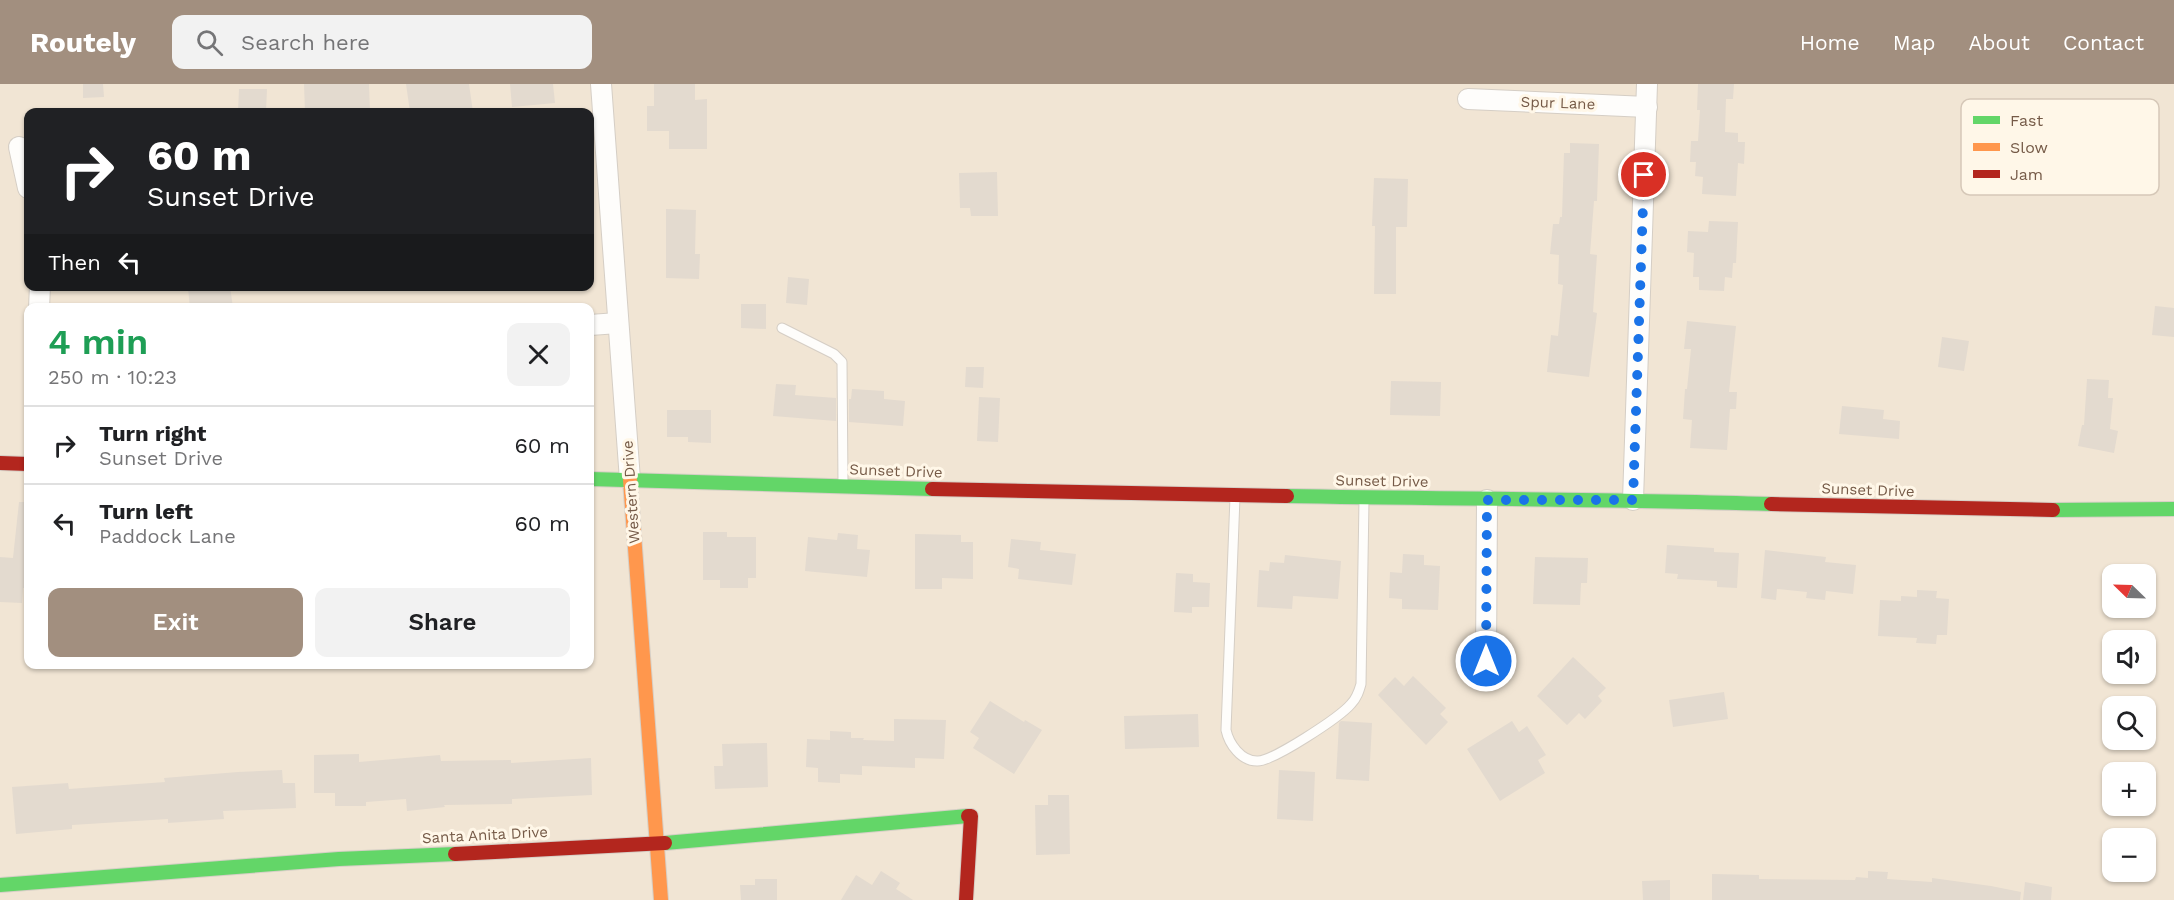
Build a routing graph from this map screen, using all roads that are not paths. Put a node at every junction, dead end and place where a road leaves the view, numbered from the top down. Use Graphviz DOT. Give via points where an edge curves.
graph roads {
  1 [pos="601,84"];
  2 [pos="1647,84"];
  3 [pos="1468,99"];
  4 [pos="1647,107"];
  5 [pos="19,147"];
  6 [pos="24,170"];
  7 [pos="618,323"];
  8 [pos="594,325"];
  9 [pos="782,328"];
  10 [pos="0,463"];
  11 [pos="24,464"];
  12 [pos="594,479"];
  13 [pos="630,480"];
  14 [pos="843,486"];
  15 [pos="1235,495"];
  16 [pos="1364,497"];
  17 [pos="1487,500"];
  18 [pos="1633,500"];
  19 [pos="2174,510"];
  20 [pos="1486,661"];
  21 [pos="657,844"];
  22 [pos="0,885"];
  23 [pos="661,900"];
  24 [pos="966,900"];
  1 -- 7 [label="street, Western Drive"];
  2 -- 4 [label="street"];
  3 -- 4 [label="street, Spur Lane"];
  4 -- 18 [label="street"];
  5 -- 6 [label="street"];
  7 -- 8 [label="street"];
  7 -- 13 [label="street, Western Drive"];
  9 -- 14 [label="lane" via="834,354 842,362"];
  10 -- 11 [label="main road"];
  12 -- 13 [label="main road, Sunset Drive"];
  13 -- 14 [label="main road, Sunset Drive"];
  13 -- 21 [label="main road, Western Drive"];
  14 -- 15 [label="main road, Sunset Drive"];
  15 -- 16 [label="main road, Sunset Drive"];
  15 -- 16 [label="lane" via="1226,730 1240,754 1257,761 1281,753 1346,710 1358,693"];
  16 -- 17 [label="main road, Sunset Drive"];
  17 -- 18 [label="main road, Sunset Drive"];
  17 -- 20 [label="street"];
  18 -- 19 [label="main road, Sunset Drive"];
  21 -- 22 [label="main road, Santa Anita Drive" via="339,859"];
  21 -- 23 [label="main road, Western Drive"];
  21 -- 24 [label="main road, Santa Anita Drive" via="971,816"];
}
